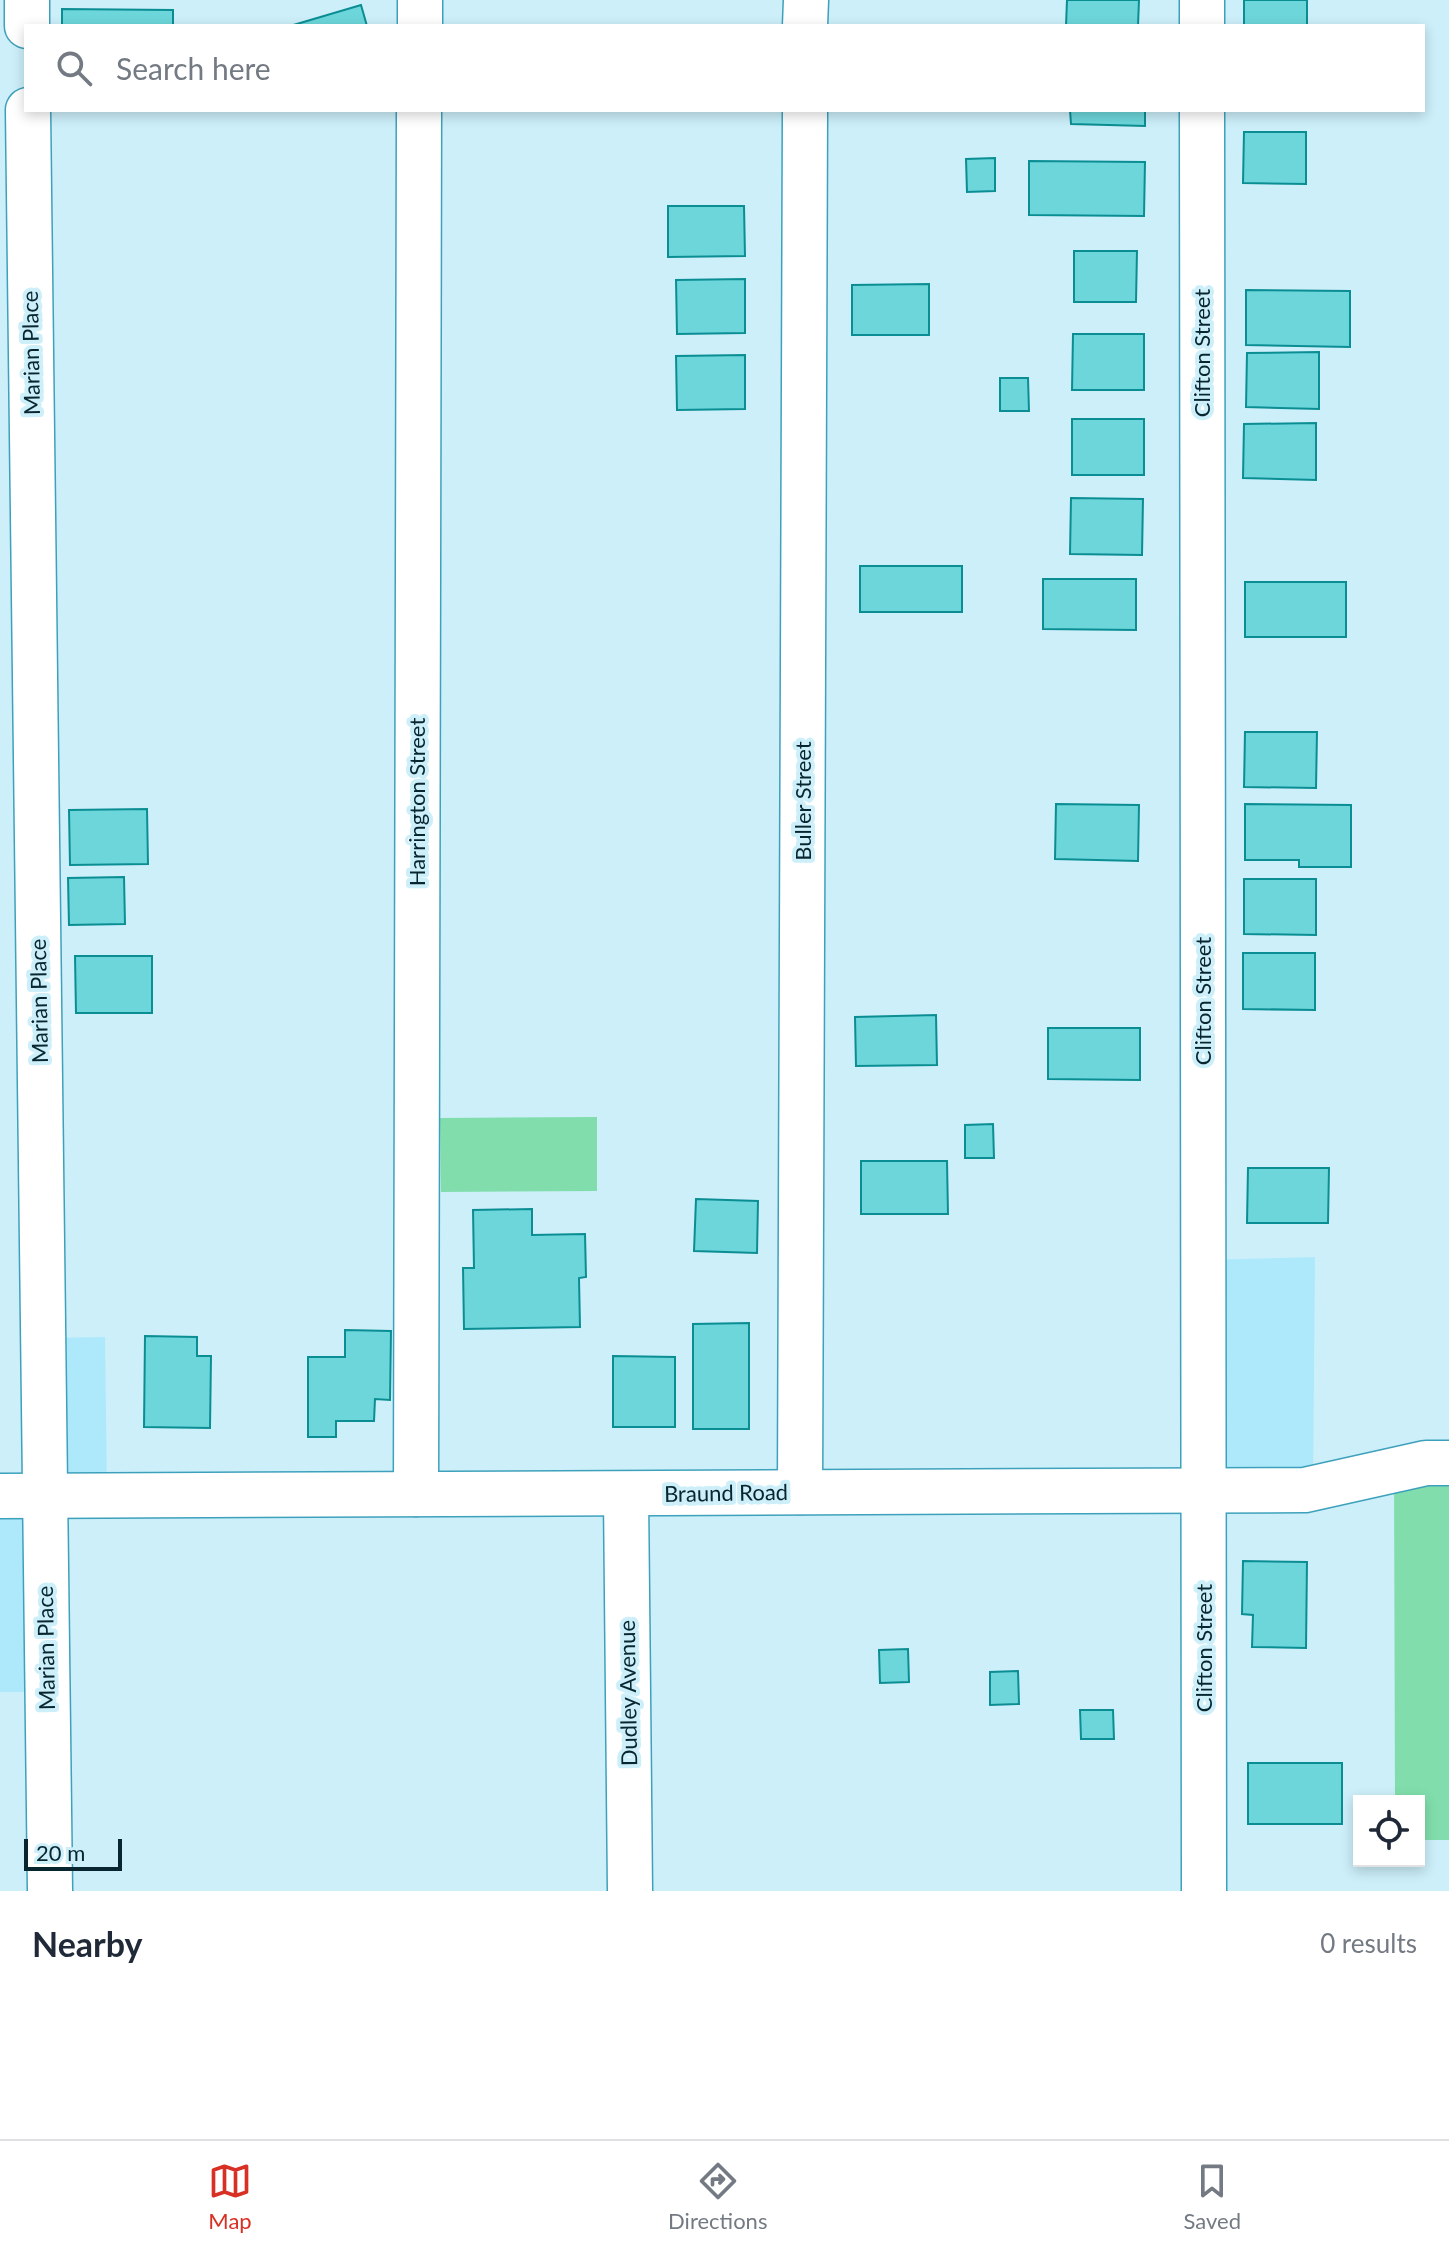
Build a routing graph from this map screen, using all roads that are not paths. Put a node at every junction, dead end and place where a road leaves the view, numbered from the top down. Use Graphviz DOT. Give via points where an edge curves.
graph roads {
  1 [pos="27,0"];
  2 [pos="420,0"];
  3 [pos="806,0"];
  4 [pos="1202,0"];
  5 [pos="27,24"];
  6 [pos="420,24"];
  7 [pos="805,24"];
  8 [pos="1202,24"];
  9 [pos="28,112"];
  10 [pos="419,112"];
  11 [pos="805,112"];
  12 [pos="1202,112"];
  13 [pos="1449,1463"];
  14 [pos="1203,1490"];
  15 [pos="800,1492"];
  16 [pos="416,1494"];
  17 [pos="626,1495"];
  18 [pos="0,1496"];
  19 [pos="44,1496"];
  20 [pos="50,1891"];
  21 [pos="630,1891"];
  22 [pos="1204,1891"];
  1 -- 5 [label="street"];
  2 -- 6 [label="street"];
  3 -- 7 [label="street"];
  4 -- 8 [label="street"];
  9 -- 19 [label="street, Marian Place"];
  10 -- 16 [label="street, Harrington Street"];
  11 -- 15 [label="street, Buller Street"];
  12 -- 14 [label="street, Clifton Street"];
  13 -- 14 [label="street, Braund Road" via="1426,1463 1305,1490"];
  14 -- 15 [label="street, Braund Road"];
  14 -- 22 [label="street, Clifton Street"];
  15 -- 17 [label="street, Braund Road"];
  16 -- 17 [label="street, Braund Road"];
  16 -- 19 [label="street, Braund Road"];
  17 -- 21 [label="street, Dudley Avenue"];
  18 -- 19 [label="street, Braund Road"];
  19 -- 20 [label="street, Marian Place"];
}
